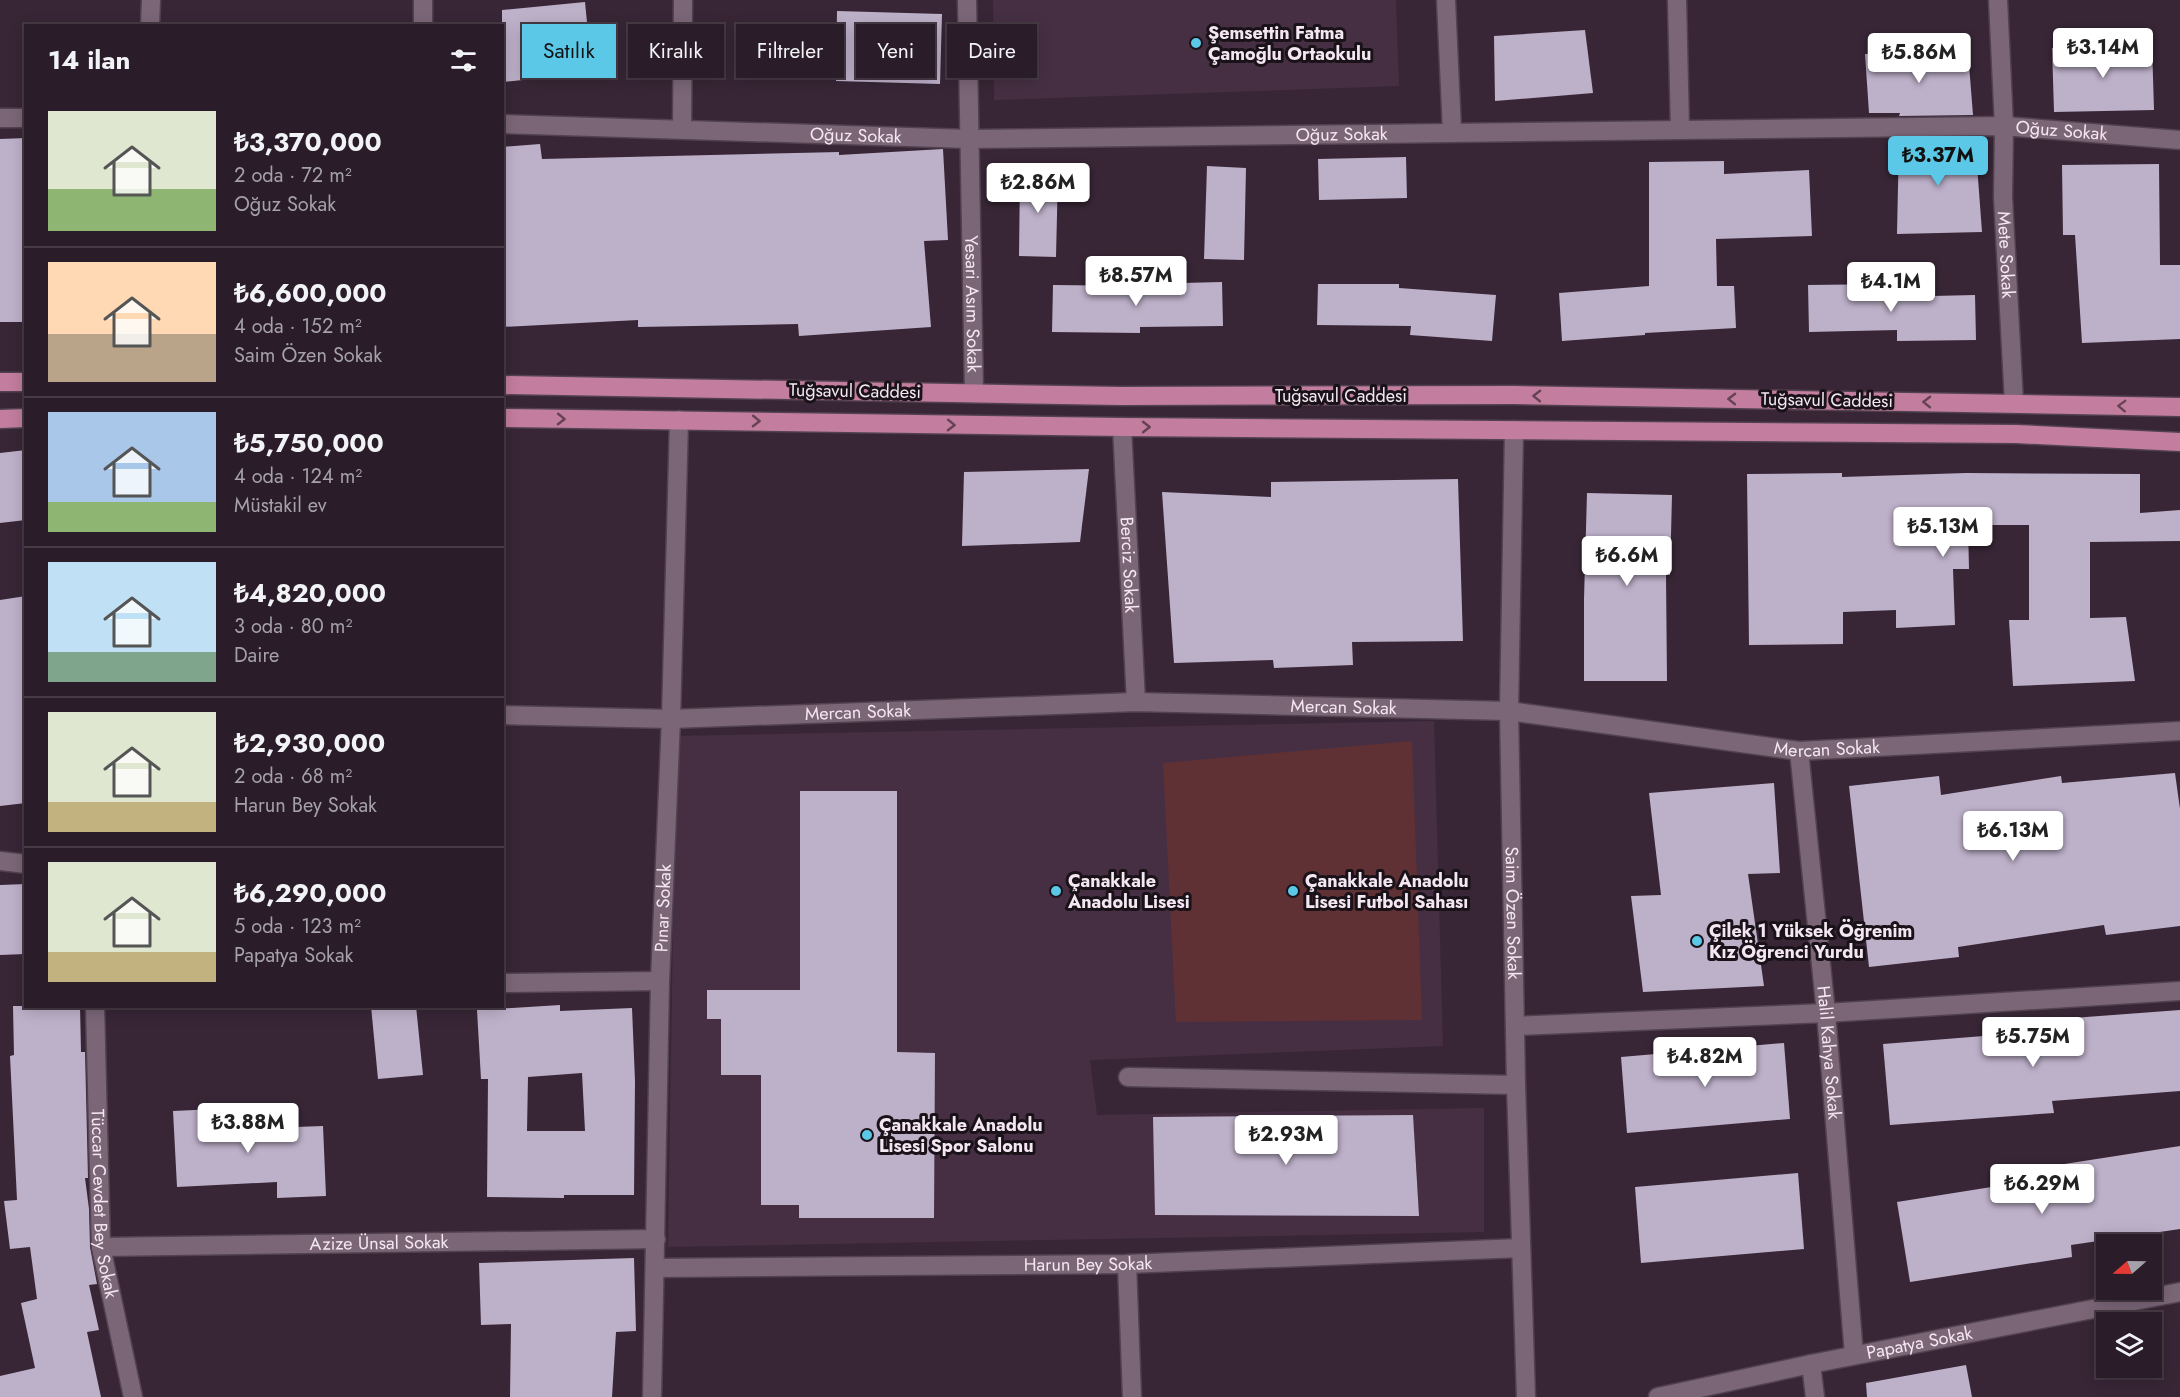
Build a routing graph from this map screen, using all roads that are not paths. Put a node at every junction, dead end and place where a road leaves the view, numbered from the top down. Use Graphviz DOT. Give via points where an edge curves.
graph roads {
  1 [pos="152,0"];
  2 [pos="423,0"];
  3 [pos="683,0"];
  4 [pos="967,0"];
  5 [pos="1446,0"];
  6 [pos="1677,0"];
  7 [pos="1998,0"];
  8 [pos="150,24"];
  9 [pos="423,24"];
  10 [pos="0,118"];
  11 [pos="24,118"];
  12 [pos="504,123"];
  13 [pos="2004,126"];
  14 [pos="681,128"];
  15 [pos="1680,129"];
  16 [pos="1452,131"];
  17 [pos="969,139"];
  18 [pos="2180,140"];
  19 [pos="0,382"];
  20 [pos="24,382"];
  21 [pos="504,385"];
  22 [pos="974,393"];
  23 [pos="2014,403"];
  24 [pos="2180,407"];
  25 [pos="24,418"];
  26 [pos="504,418"];
  27 [pos="0,419"];
  28 [pos="679,420"];
  29 [pos="1122,427"];
  30 [pos="1514,430"];
  31 [pos="2180,442"];
  32 [pos="1136,702"];
  33 [pos="1509,711"];
  34 [pos="504,715"];
  35 [pos="671,719"];
  36 [pos="2180,731"];
  37 [pos="1799,751"];
  38 [pos="0,861"];
  39 [pos="24,864"];
  40 [pos="660,981"];
  41 [pos="504,983"];
  42 [pos="2180,990"];
  43 [pos="95,1008"];
  44 [pos="1826,1013"];
  45 [pos="1515,1026"];
  46 [pos="1128,1077"];
  47 [pos="1516,1085"];
  48 [pos="656,1239"];
  49 [pos="101,1247"];
  50 [pos="1521,1248"];
  51 [pos="1127,1264"];
  52 [pos="656,1268"];
  53 [pos="2180,1293"];
  54 [pos="1854,1355"];
  55 [pos="1811,1364"];
  56 [pos="134,1397"];
  57 [pos="652,1397"];
  58 [pos="1132,1397"];
  59 [pos="1526,1397"];
  60 [pos="1658,1397"];
  61 [pos="1815,1397"];
  1 -- 8 [label="street"];
  2 -- 9 [label="street"];
  3 -- 14 [label="street"];
  4 -- 17 [label="street, Yesari Asım Sokak"];
  5 -- 16 [label="street"];
  6 -- 15 [label="street"];
  7 -- 13 [label="street, Mete Sokak"];
  10 -- 11 [label="street"];
  12 -- 14 [label="street, Oğuz Sokak"];
  13 -- 15 [label="street, Oğuz Sokak"];
  13 -- 18 [label="street, Oğuz Sokak"];
  13 -- 23 [label="street, Mete Sokak" via="2003,197"];
  14 -- 17 [label="street, Oğuz Sokak"];
  15 -- 16 [label="street, Oğuz Sokak"];
  16 -- 17 [label="street, Oğuz Sokak"];
  17 -- 22 [label="street, Yesari Asım Sokak"];
  19 -- 20 [label="main road"];
  21 -- 22 [label="main road, Tuğsavul Caddesi"];
  23 -- 22 [label="main road, Tuğsavul Caddesi, one-way" via="1515,395"];
  24 -- 23 [label="main road, Tuğsavul Caddesi, one-way"];
  25 -- 27 [label="main road"];
  26 -- 28 [label="main road, one-way"];
  28 -- 29 [label="main road, one-way"];
  28 -- 35 [label="street, Pınar Sokak"];
  29 -- 30 [label="main road, one-way"];
  29 -- 32 [label="street, Berciz Sokak"];
  30 -- 31 [label="main road" via="2016,434"];
  30 -- 33 [label="street, Saim Özen Sokak"];
  32 -- 33 [label="street, Mercan Sokak"];
  32 -- 35 [label="street, Mercan Sokak"];
  33 -- 37 [label="street, Mercan Sokak"];
  33 -- 45 [label="street, Saim Özen Sokak"];
  34 -- 35 [label="street, Mercan Sokak"];
  35 -- 40 [label="street, Pınar Sokak"];
  36 -- 37 [label="street, Mercan Sokak"];
  37 -- 44 [label="street, Halil Kahya Sokak"];
  38 -- 39 [label="street"];
  40 -- 41 [label="street"];
  40 -- 48 [label="street, Pınar Sokak"];
  42 -- 44 [label="street"];
  43 -- 49 [label="street, Tüccar Cevdet Bey Sokak"];
  44 -- 45 [label="street"];
  44 -- 54 [label="street, Halil Kahya Sokak"];
  45 -- 47 [label="street, Saim Özen Sokak"];
  46 -- 47 [label="street"];
  47 -- 50 [label="street, Saim Özen Sokak"];
  48 -- 49 [label="street, Azize Ünsal Sokak"];
  48 -- 52 [label="street, Pınar Sokak"];
  49 -- 56 [label="street, Tüccar Cevdet Bey Sokak"];
  50 -- 51 [label="street, Harun Bey Sokak"];
  50 -- 59 [label="street, Saim Özen Sokak"];
  51 -- 52 [label="street, Harun Bey Sokak"];
  51 -- 58 [label="street"];
  52 -- 57 [label="street, Pınar Sokak"];
  53 -- 54 [label="street, Papatya Sokak"];
  54 -- 55 [label="street, Papatya Sokak"];
  55 -- 60 [label="street, Papatya Sokak"];
  55 -- 61 [label="street"];
}
